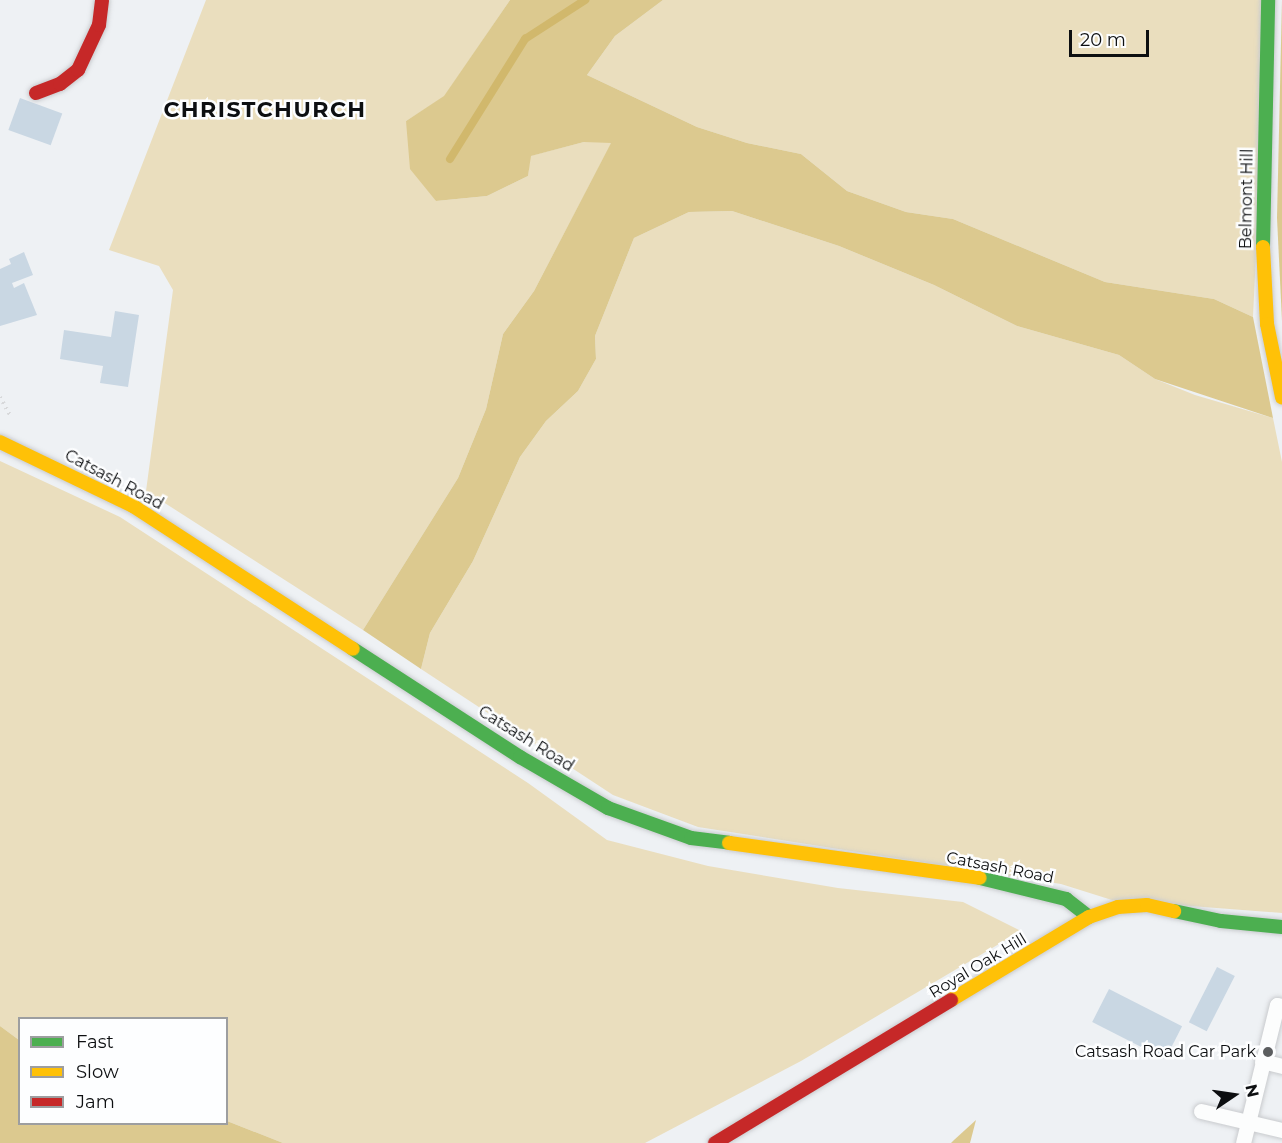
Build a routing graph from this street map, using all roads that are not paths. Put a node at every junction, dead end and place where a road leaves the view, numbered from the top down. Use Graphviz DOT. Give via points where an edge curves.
graph roads {
  1 [pos="102,0"];
  2 [pos="1268,0"];
  3 [pos="36,93"];
  4 [pos="1282,397"];
  5 [pos="0,442"];
  6 [pos="1089,918"];
  7 [pos="1282,927"];
  8 [pos="1282,1006"];
  9 [pos="1262,1061"];
  10 [pos="1282,1066"];
  11 [pos="1201,1111"];
  12 [pos="1249,1122"];
  13 [pos="1282,1130"];
  14 [pos="715,1143"];
  15 [pos="1243,1143"];
  1 -- 3 [label="street" via="99,25 78,70 60,84"];
  2 -- 4 [label="street, Belmont Hill" via="1261,219 1267,324"];
  5 -- 6 [label="street, Catsash Road" via="141,511 520,757 608,808 691,838 982,878 1066,899"];
  6 -- 7 [label="street, Royal Oak Hill" via="1118,908 1147,905 1221,921"];
  6 -- 14 [label="street, Royal Oak Hill"];
  8 -- 9 [label="lane" via="1277,1005"];
  9 -- 10 [label="lane"];
  9 -- 12 [label="lane"];
  11 -- 12 [label="lane"];
  12 -- 13 [label="lane"];
  12 -- 15 [label="lane"];
}
